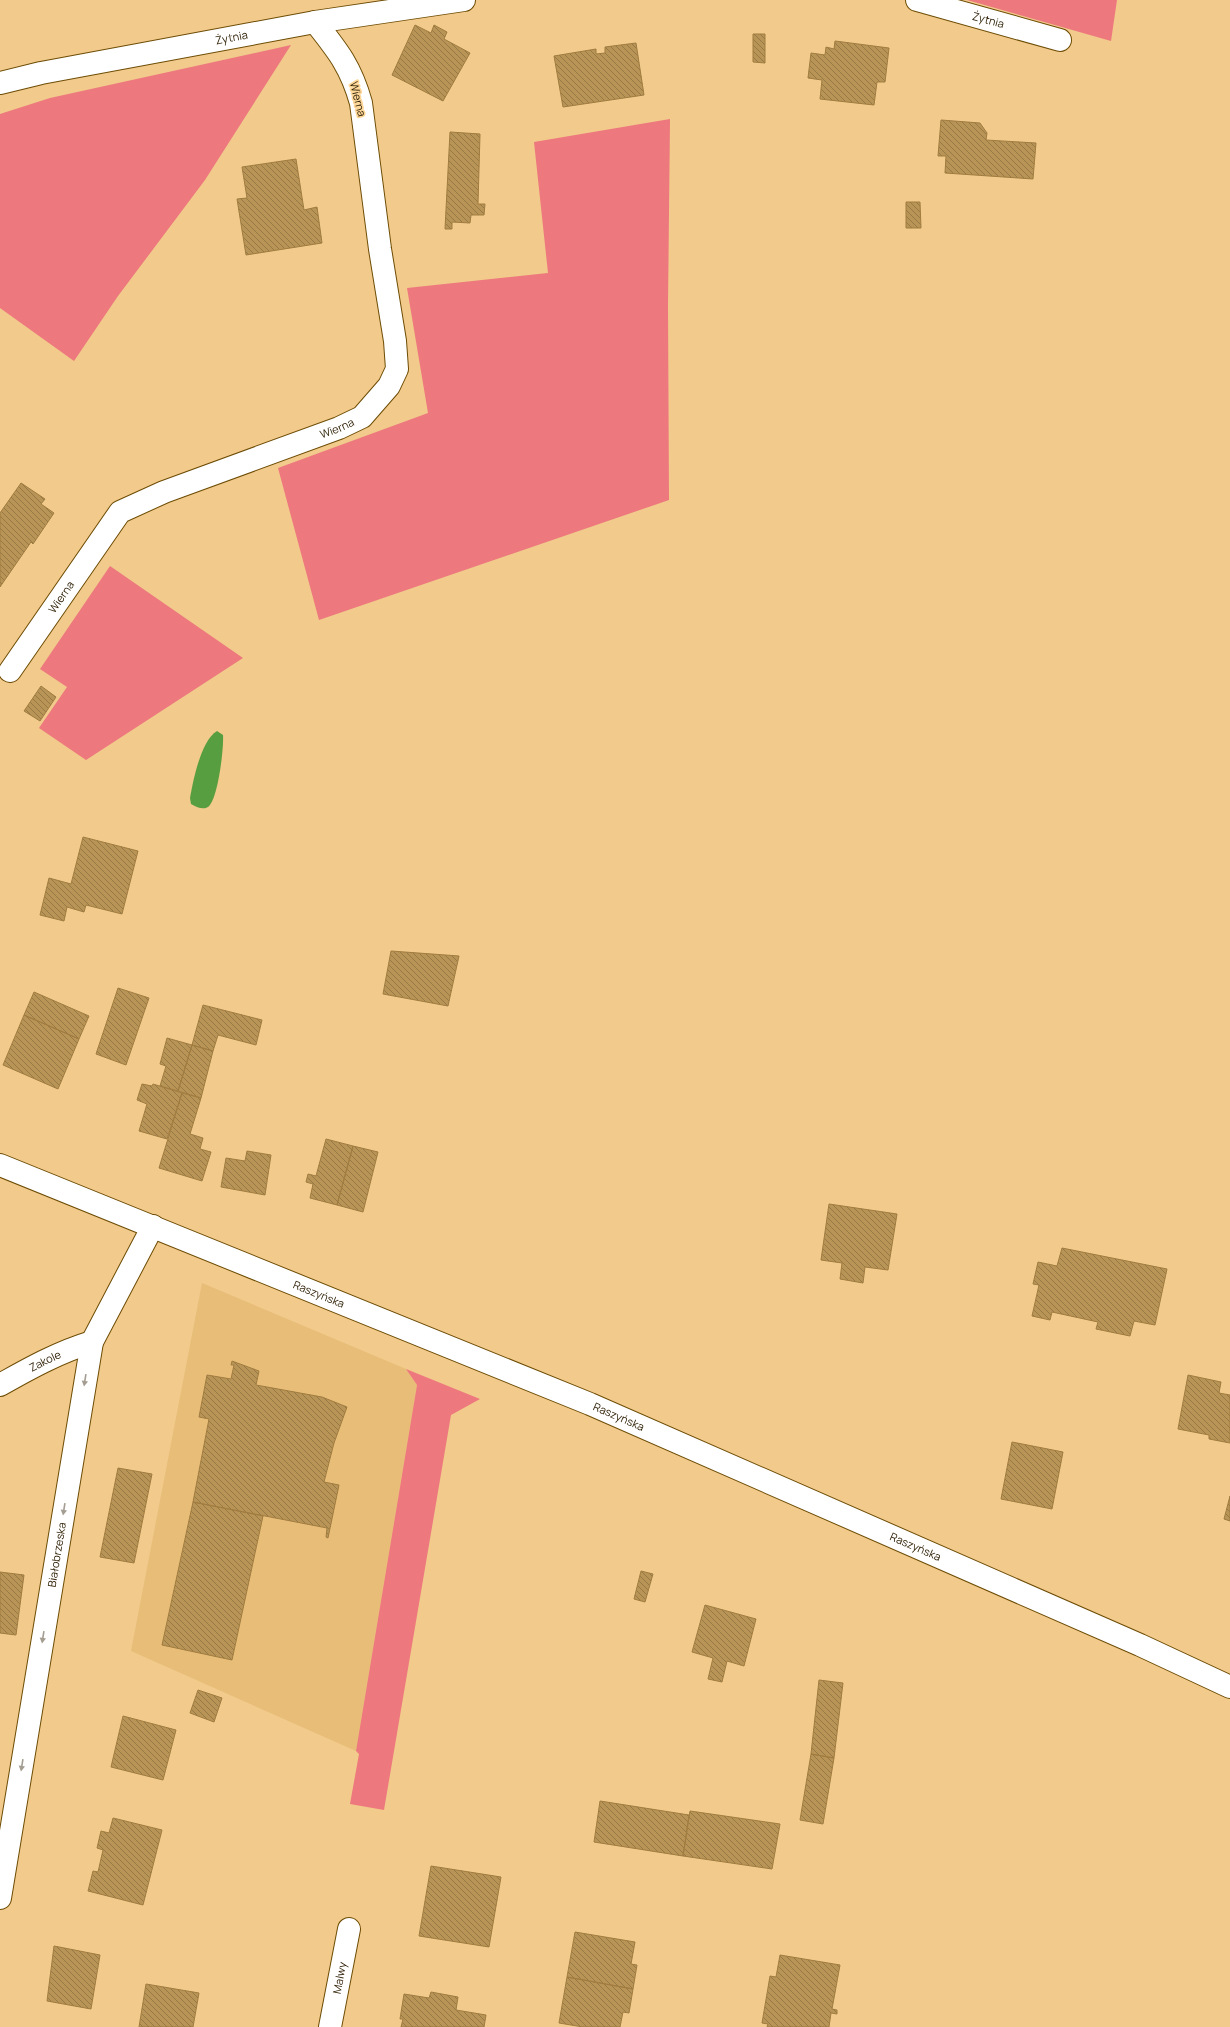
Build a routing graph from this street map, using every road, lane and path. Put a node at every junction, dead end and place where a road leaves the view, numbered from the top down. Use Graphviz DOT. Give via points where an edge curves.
graph roads {
  1 [pos="464,0"];
  2 [pos="917,0"];
  3 [pos="315,22"];
  4 [pos="1060,40"];
  5 [pos="0,83"];
  6 [pos="10,671"];
  7 [pos="0,1165"];
  8 [pos="153,1226"];
  9 [pos="92,1342"];
  10 [pos="0,1385"];
  11 [pos="1230,1687"];
  12 [pos="0,1898"];
  13 [pos="348,1929"];
  14 [pos="330,2027"];
  1 -- 3 [label="street, Żytnia"];
  2 -- 4 [label="street, Żytnia"];
  3 -- 5 [label="street, Żytnia" via="41,73"];
  3 -- 6 [label="street, Wierna" via="342,55 361,103 397,369 389,386 362,417 339,428 164,492 120,512"];
  7 -- 8 [label="street, Raszyńska"];
  8 -- 9 [label="street, Białobrzeska"];
  8 -- 11 [label="street, Raszyńska" via="590,1404"];
  9 -- 10 [label="street, Zakole" via="71,1348"];
  9 -- 12 [label="street, Białobrzeska, one-way"];
  13 -- 14 [label="street, Malwy"];
}
